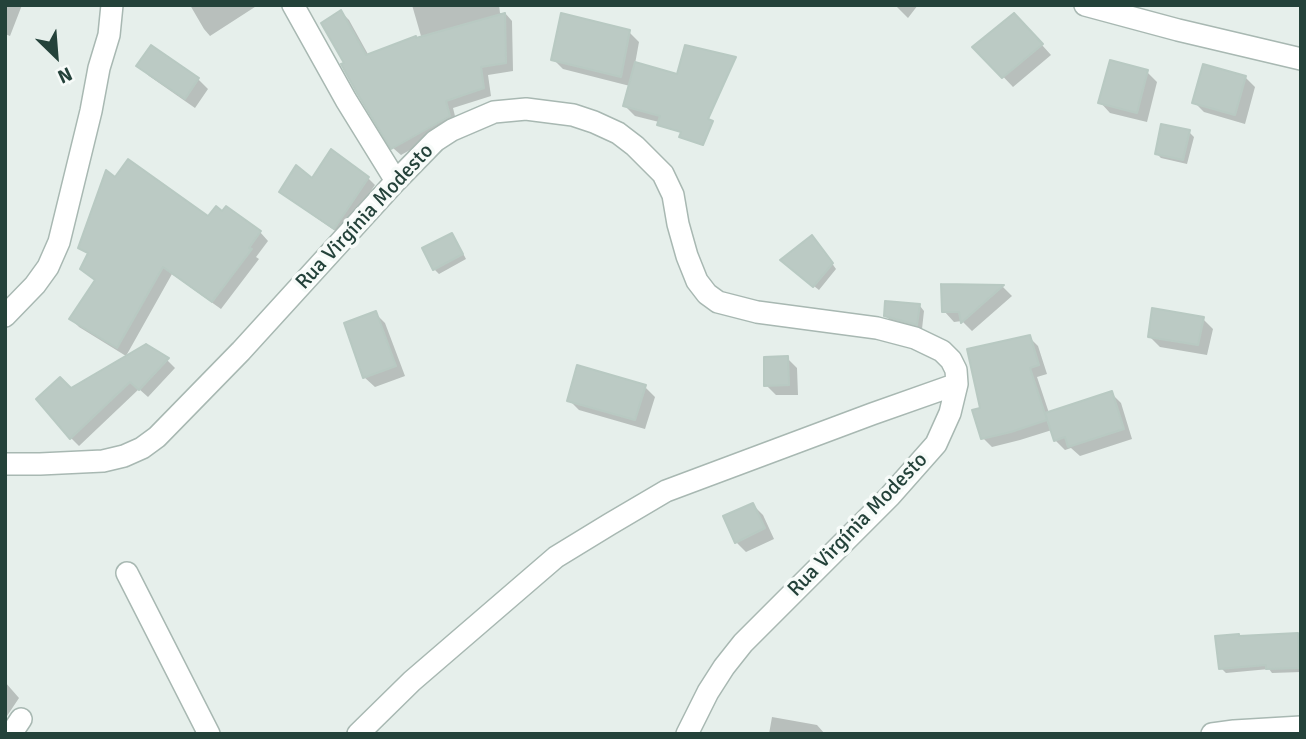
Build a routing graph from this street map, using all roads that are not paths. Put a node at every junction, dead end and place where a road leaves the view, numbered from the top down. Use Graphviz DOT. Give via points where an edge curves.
graph roads {
  1 [pos="112,5"];
  2 [pos="293,5"];
  3 [pos="1086,5"];
  4 [pos="1301,59"];
  5 [pos="396,181"];
  6 [pos="5,316"];
  7 [pos="957,384"];
  8 [pos="5,464"];
  9 [pos="127,573"];
  10 [pos="1301,727"];
  11 [pos="209,734"];
  12 [pos="358,734"];
  13 [pos="687,734"];
  14 [pos="1212,734"];
  1 -- 6 [label="street" via="59,242 35,285"];
  2 -- 5 [label="street"];
  3 -- 4 [label="street"];
  5 -- 7 [label="street, Rua Virgínia Modesto" via="435,141 494,112 526,109 594,122 618,133 663,174 697,281 718,302 915,338 951,360"];
  5 -- 8 [label="street, Rua Virgínia Modesto" via="241,351 142,448 103,461"];
  7 -- 12 [label="street" via="666,491 556,557 412,681"];
  7 -- 13 [label="street, Rua Virgínia Modesto" via="936,444 743,643 723,667"];
  9 -- 11 [label="street"];
  10 -- 14 [label="street"];
}
